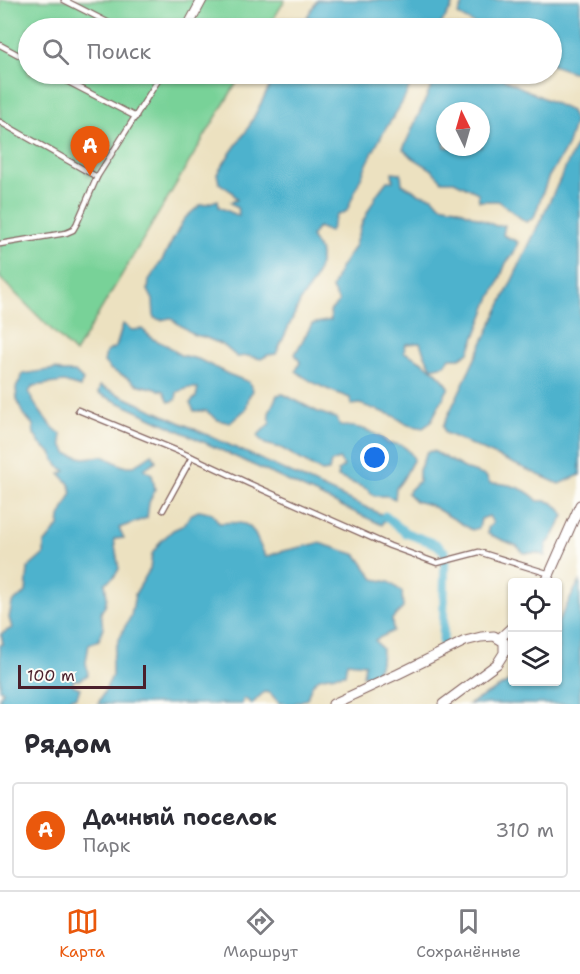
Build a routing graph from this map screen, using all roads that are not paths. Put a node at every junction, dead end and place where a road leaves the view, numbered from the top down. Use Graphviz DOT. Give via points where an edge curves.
graph roads {
  1 [pos="64,0"];
  2 [pos="201,0"];
  3 [pos="99,18"];
  4 [pos="192,18"];
  5 [pos="0,45"];
  6 [pos="18,55"];
  7 [pos="72,84"];
  8 [pos="156,84"];
  9 [pos="136,117"];
  10 [pos="0,122"];
  11 [pos="97,177"];
  12 [pos="0,244"];
  13 [pos="78,410"];
  14 [pos="192,457"];
  15 [pos="580,505"];
  16 [pos="163,510"];
  17 [pos="548,578"];
  18 [pos="508,631"];
  19 [pos="500,638"];
  20 [pos="333,704"];
  21 [pos="443,704"];
  1 -- 3 [label="lane"];
  2 -- 4 [label="street"];
  5 -- 6 [label="lane"];
  7 -- 9 [label="lane"];
  8 -- 9 [label="lane"];
  9 -- 11 [label="lane"];
  10 -- 11 [label="lane"];
  11 -- 12 [label="lane" via="73,230"];
  13 -- 14 [label="lane"];
  14 -- 16 [label="lane"];
  14 -- 17 [label="lane" via="390,546 437,563 479,552"];
  15 -- 17 [label="street"];
  18 -- 19 [label="street"];
  19 -- 20 [label="street" via="465,641"];
  19 -- 21 [label="street" via="504,654 497,664"];
}
